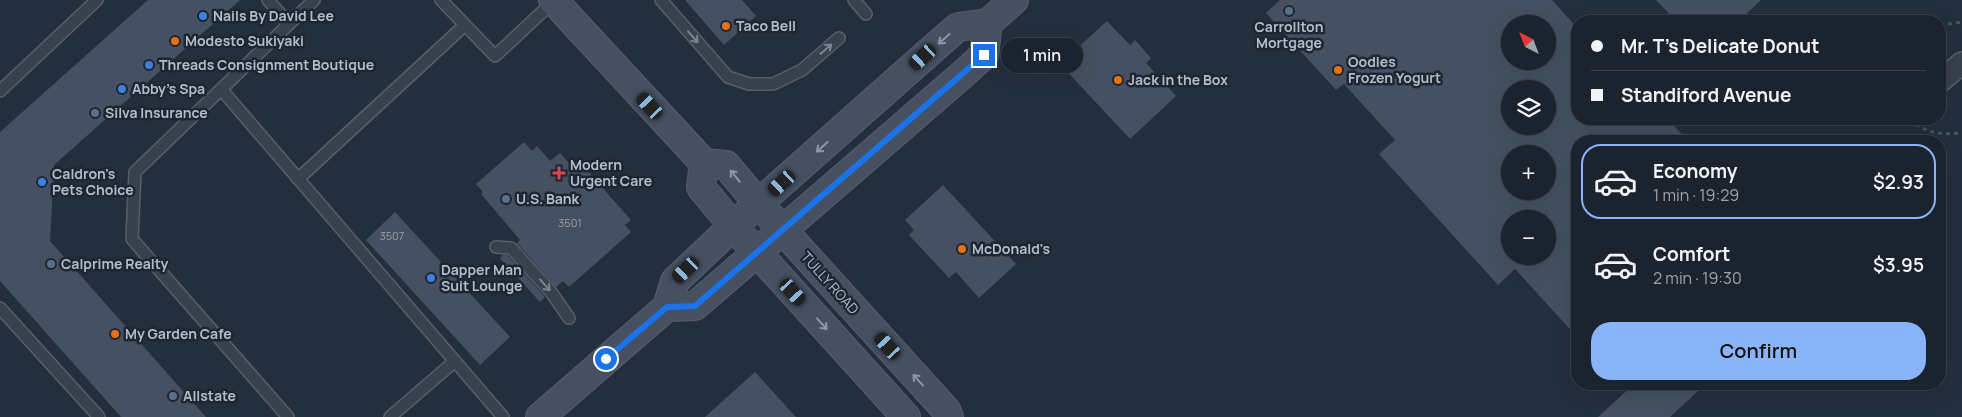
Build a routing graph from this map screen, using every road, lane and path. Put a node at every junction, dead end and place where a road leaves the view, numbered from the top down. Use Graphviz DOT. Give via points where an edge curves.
graph roads {
  1 [pos="97,0"];
  2 [pos="268,0"];
  3 [pos="314,0"];
  4 [pos="441,0"];
  5 [pos="554,0"];
  6 [pos="661,0"];
  7 [pos="854,0"];
  8 [pos="1014,0"];
  9 [pos="866,14"];
  10 [pos="1962,22"];
  11 [pos="988,23"];
  12 [pos="289,24"];
  13 [pos="1946,24"];
  14 [pos="466,25"];
  15 [pos="839,38"];
  16 [pos="1962,63"];
  17 [pos="1946,77"];
  18 [pos="221,89"];
  19 [pos="0,91"];
  20 [pos="1917,125"];
  21 [pos="1962,133"];
  22 [pos="1942,135"];
  23 [pos="1942,135"];
  24 [pos="704,164"];
  25 [pos="298,179"];
  26 [pos="759,204"];
  27 [pos="734,226"];
  28 [pos="783,231"];
  29 [pos="496,247"];
  30 [pos="758,253"];
  31 [pos="667,307"];
  32 [pos="0,308"];
  33 [pos="569,318"];
  34 [pos="455,361"];
  35 [pos="99,417"];
  36 [pos="288,417"];
  37 [pos="390,417"];
  38 [pos="503,417"];
  39 [pos="540,417"];
  40 [pos="906,417"];
  41 [pos="949,417"];
  1 -- 19 [label="lane"];
  2 -- 12 [label="lane"];
  3 -- 12 [label="lane"];
  4 -- 14 [label="lane"];
  5 -- 14 [label="lane" via="495,56"];
  5 -- 24 [label="main road"];
  6 -- 15 [label="lane, one-way" via="728,77 750,84 773,84 802,70"];
  7 -- 9 [label="lane"];
  8 -- 11 [label="main road"];
  10 -- 13 [label="path"];
  11 -- 26 [label="main road, one-way" via="958,26"];
  11 -- 28 [label="main road" via="984,55"];
  12 -- 18 [label="lane"];
  14 -- 25 [label="lane"];
  16 -- 17 [label="street"];
  18 -- 25 [label="lane"];
  18 -- 36 [label="lane" via="135,172 132,239"];
  20 -- 23 [label="path"];
  21 -- 22 [label="path"];
  26 -- 24 [label="main road, TULLY ROAD, one-way" via="726,165"];
  24 -- 27 [label="main road" via="701,187"];
  25 -- 34 [label="lane"];
  26 -- 27 [label="main road"];
  26 -- 28 [label="main road, TULLY ROAD"];
  27 -- 30 [label="main road"];
  27 -- 31 [label="main road" via="675,281"];
  28 -- 30 [label="main road"];
  41 -- 28 [label="main road, TULLY ROAD, one-way"];
  29 -- 33 [label="lane, one-way" via="511,248 551,292"];
  30 -- 31 [label="main road" via="695,306"];
  30 -- 40 [label="main road, one-way"];
  31 -- 39 [label="main road"];
  32 -- 35 [label="lane"];
  34 -- 37 [label="lane"];
  34 -- 38 [label="lane"];
}
